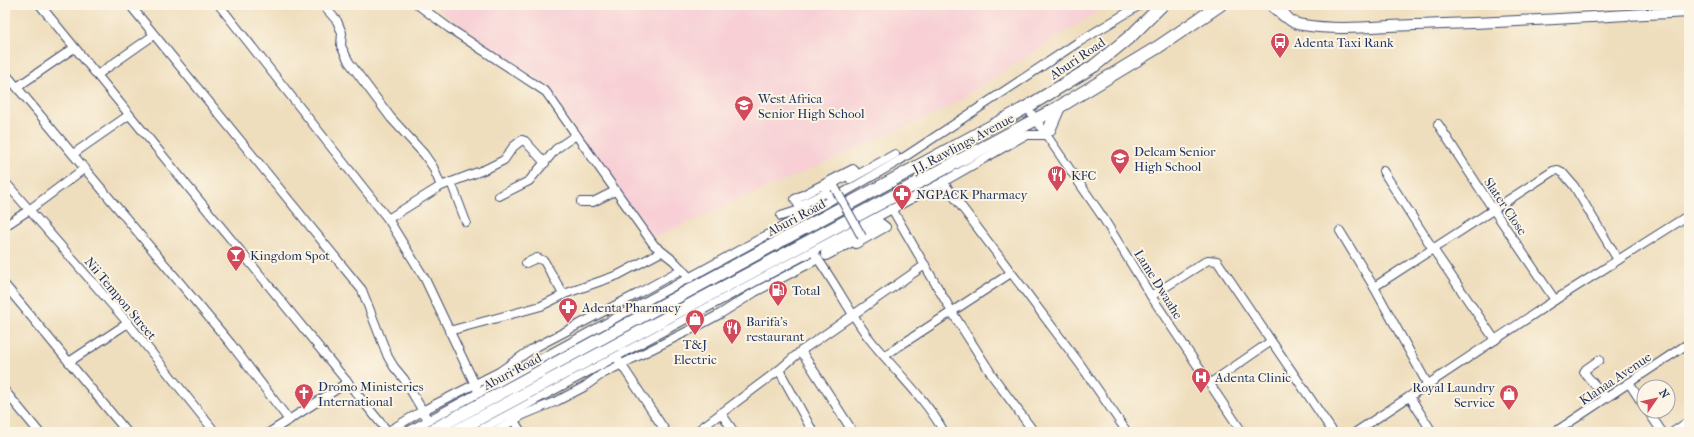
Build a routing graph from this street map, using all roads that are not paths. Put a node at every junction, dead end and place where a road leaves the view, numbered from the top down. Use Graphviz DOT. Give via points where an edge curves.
graph roads {
  1 [pos="40,5"];
  2 [pos="130,5"];
  3 [pos="219,5"];
  4 [pos="323,5"];
  5 [pos="418,5"];
  6 [pos="1140,5"];
  7 [pos="1162,5"];
  8 [pos="1220,5"];
  9 [pos="1272,5"];
  10 [pos="1278,5"];
  11 [pos="1657,9"];
  12 [pos="1689,12"];
  13 [pos="1285,16"];
  14 [pos="154,35"];
  15 [pos="74,48"];
  16 [pos="97,75"];
  17 [pos="6,77"];
  18 [pos="17,87"];
  19 [pos="1030,105"];
  20 [pos="1059,106"];
  21 [pos="129,115"];
  22 [pos="1038,118"];
  23 [pos="1438,124"];
  24 [pos="1047,133"];
  25 [pos="576,135"];
  26 [pos="73,154"];
  27 [pos="895,154"];
  28 [pos="545,163"];
  29 [pos="84,168"];
  30 [pos="1383,171"];
  31 [pos="5,182"];
  32 [pos="452,182"];
  33 [pos="943,182"];
  34 [pos="441,186"];
  35 [pos="916,190"];
  36 [pos="615,191"];
  37 [pos="499,196"];
  38 [pos="830,198"];
  39 [pos="580,202"];
  40 [pos="892,209"];
  41 [pos="1493,209"];
  42 [pos="29,210"];
  43 [pos="1689,215"];
  44 [pos="782,216"];
  45 [pos="388,219"];
  46 [pos="466,222"];
  47 [pos="5,226"];
  48 [pos="1340,231"];
  49 [pos="847,233"];
  50 [pos="1433,248"];
  51 [pos="812,251"];
  52 [pos="661,252"];
  53 [pos="818,259"];
  54 [pos="784,260"];
  55 [pos="1618,260"];
  56 [pos="526,263"];
  57 [pos="925,265"];
  58 [pos="682,269"];
  59 [pos="1011,273"];
  60 [pos="705,276"];
  61 [pos="690,278"];
  62 [pos="5,285"];
  63 [pos="1374,287"];
  64 [pos="563,294"];
  65 [pos="1152,296"];
  66 [pos="1555,300"];
  67 [pos="952,312"];
  68 [pos="854,314"];
  69 [pos="128,323"];
  70 [pos="449,331"];
  71 [pos="1495,340"];
  72 [pos="635,341"];
  73 [pos="1270,342"];
  74 [pos="1689,343"];
  75 [pos="801,351"];
  76 [pos="884,356"];
  77 [pos="616,357"];
  78 [pos="1599,360"];
  79 [pos="69,362"];
  80 [pos="621,364"];
  81 [pos="779,370"];
  82 [pos="348,382"];
  83 [pos="1629,383"];
  84 [pos="1209,384"];
  85 [pos="475,385"];
  86 [pos="1428,385"];
  87 [pos="5,391"];
  88 [pos="479,393"];
  89 [pos="1636,394"];
  90 [pos="1410,397"];
  91 [pos="1606,398"];
  92 [pos="422,411"];
  93 [pos="721,413"];
  94 [pos="511,417"];
  95 [pos="1653,419"];
  96 [pos="289,420"];
  97 [pos="1688,424"];
  98 [pos="1566,425"];
  99 [pos="429,426"];
  100 [pos="39,432"];
  101 [pos="127,432"];
  102 [pos="215,432"];
  103 [pos="270,432"];
  104 [pos="388,432"];
  105 [pos="407,432"];
  106 [pos="454,432"];
  107 [pos="476,432"];
  108 [pos="493,432"];
  109 [pos="521,432"];
  110 [pos="666,432"];
  111 [pos="696,432"];
  112 [pos="734,432"];
  113 [pos="813,432"];
  114 [pos="853,432"];
  115 [pos="944,432"];
  116 [pos="1034,432"];
  117 [pos="1127,432"];
  118 [pos="1242,432"];
  119 [pos="1333,432"];
  120 [pos="1356,432"];
  121 [pos="1432,432"];
  122 [pos="1555,432"];
  123 [pos="1571,432"];
  124 [pos="1662,432"];
  125 [pos="1673,432"];
  1 -- 15 [label="street"];
  2 -- 14 [label="street"];
  3 -- 45 [label="street"];
  4 -- 34 [label="street" via="337,22 342,33 341,46 349,62 391,118 424,154"];
  5 -- 25 [label="street" via="449,28 540,86"];
  6 -- 38 [label="street" via="1077,43 897,162"];
  7 -- 19 [label="highway, Aburi Road" via="1132,35 1094,66"];
  8 -- 20 [label="highway, J.J. Rawlings Avenue" via="1158,47"];
  9 -- 13 [label="highway"];
  10 -- 13 [label="main road"];
  11 -- 12 [label="main road"];
  11 -- 13 [label="main road" via="1473,24 1360,27 1301,25"];
  14 -- 16 [label="street"];
  14 -- 92 [label="street" via="362,290 388,356"];
  15 -- 16 [label="street"];
  15 -- 18 [label="street"];
  16 -- 21 [label="street"];
  17 -- 18 [label="street"];
  18 -- 26 [label="street"];
  19 -- 22 [label="street, Lame Dwaahe"];
  19 -- 60 [label="highway, Aburi Road" via="822,219"];
  20 -- 22 [label="highway, J.J. Rawlings Avenue"];
  20 -- 24 [label="highway"];
  21 -- 26 [label="street"];
  21 -- 82 [label="street"];
  22 -- 24 [label="street, Lame Dwaahe"];
  22 -- 35 [label="highway, J.J. Rawlings Avenue"];
  23 -- 41 [label="street, Slater Close"];
  24 -- 33 [label="street" via="1022,137"];
  24 -- 65 [label="street, Lame Dwaahe"];
  25 -- 28 [label="street" via="556,149"];
  25 -- 36 [label="street"];
  26 -- 29 [label="street"];
  27 -- 38 [label="street" via="843,183"];
  28 -- 32 [label="street" via="522,140 513,147 504,160"];
  28 -- 37 [label="street" via="530,181"];
  29 -- 42 [label="street"];
  29 -- 96 [label="street" via="230,344"];
  30 -- 50 [label="street"];
  31 -- 42 [label="street, Nii Tempon Street"];
  32 -- 34 [label="street"];
  32 -- 46 [label="street"];
  33 -- 35 [label="street"];
  33 -- 59 [label="street"];
  34 -- 45 [label="street"];
  35 -- 40 [label="street"];
  35 -- 54 [label="highway, J.J. Rawlings Avenue"];
  36 -- 39 [label="street" via="593,202"];
  36 -- 52 [label="street"];
  38 -- 44 [label="street"];
  38 -- 49 [label="street, bridge" via="825,188 855,171 853,169 795,199 799,206 811,200 817,197 823,194 829,191 835,188 862,237 856,240 851,243 839,249 834,252 826,256 825,253 851,240 857,237 864,234 881,223 886,227 856,244 851,239"];
  38 -- 60 [label="street"];
  40 -- 49 [label="street"];
  40 -- 57 [label="street"];
  41 -- 50 [label="street"];
  41 -- 55 [label="street" via="1558,170 1579,194"];
  41 -- 66 [label="street, Slater Close"];
  42 -- 47 [label="street"];
  42 -- 69 [label="street, Nii Tempon Street"];
  43 -- 55 [label="street"];
  45 -- 70 [label="street" via="425,279"];
  48 -- 63 [label="street"];
  49 -- 51 [label="street"];
  50 -- 63 [label="street"];
  50 -- 71 [label="street"];
  51 -- 53 [label="street"];
  51 -- 54 [label="street"];
  52 -- 58 [label="street"];
  52 -- 64 [label="street" via="618,275"];
  53 -- 68 [label="street"];
  53 -- 80 [label="street" via="755,292 702,324"];
  54 -- 72 [label="highway, J.J. Rawlings Avenue"];
  55 -- 66 [label="street"];
  56 -- 64 [label="street" via="537,258 544,261"];
  57 -- 67 [label="street"];
  57 -- 68 [label="street"];
  58 -- 61 [label="street"];
  58 -- 85 [label="street" via="532,349"];
  59 -- 67 [label="street"];
  59 -- 117 [label="street" via="1080,364"];
  60 -- 61 [label="street"];
  60 -- 99 [label="highway, Aburi Road"];
  61 -- 88 [label="street"];
  62 -- 79 [label="street"];
  63 -- 86 [label="street"];
  64 -- 70 [label="street" via="542,306"];
  65 -- 73 [label="street" via="1208,260 1217,261"];
  65 -- 84 [label="street, Lame Dwaahe"];
  66 -- 71 [label="street"];
  67 -- 76 [label="street"];
  67 -- 116 [label="street" via="994,378"];
  68 -- 75 [label="street"];
  68 -- 76 [label="street" via="867,336"];
  69 -- 79 [label="street"];
  69 -- 102 [label="street, Nii Tempon Street"];
  70 -- 85 [label="street"];
  71 -- 86 [label="street"];
  72 -- 77 [label="street"];
  72 -- 106 [label="highway, J.J. Rawlings Avenue"];
  73 -- 84 [label="street"];
  73 -- 119 [label="street"];
  74 -- 83 [label="street, Klanaa Avenue"];
  75 -- 81 [label="street"];
  75 -- 114 [label="street"];
  76 -- 115 [label="street" via="935,415"];
  77 -- 80 [label="street"];
  77 -- 94 [label="street"];
  78 -- 91 [label="street" via="1584,372"];
  79 -- 101 [label="street"];
  80 -- 94 [label="street" via="578,390"];
  80 -- 110 [label="street"];
  81 -- 93 [label="street"];
  81 -- 113 [label="street"];
  82 -- 96 [label="street"];
  82 -- 104 [label="street"];
  83 -- 89 [label="street"];
  83 -- 91 [label="street, Klanaa Avenue"];
  84 -- 118 [label="street, Lame Dwaahe"];
  85 -- 88 [label="street"];
  85 -- 92 [label="street"];
  86 -- 90 [label="street"];
  87 -- 100 [label="street"];
  88 -- 99 [label="street"];
  90 -- 120 [label="street"];
  90 -- 121 [label="street"];
  91 -- 98 [label="street, Klanaa Avenue"];
  92 -- 99 [label="street"];
  92 -- 104 [label="street"];
  93 -- 111 [label="street"];
  93 -- 112 [label="street"];
  94 -- 107 [label="street"];
  94 -- 108 [label="street"];
  94 -- 109 [label="street"];
  95 -- 124 [label="street"];
  96 -- 103 [label="street"];
  97 -- 125 [label="street"];
  98 -- 122 [label="street, Klanaa Avenue"];
  98 -- 123 [label="street"];
  99 -- 105 [label="street"];
}
